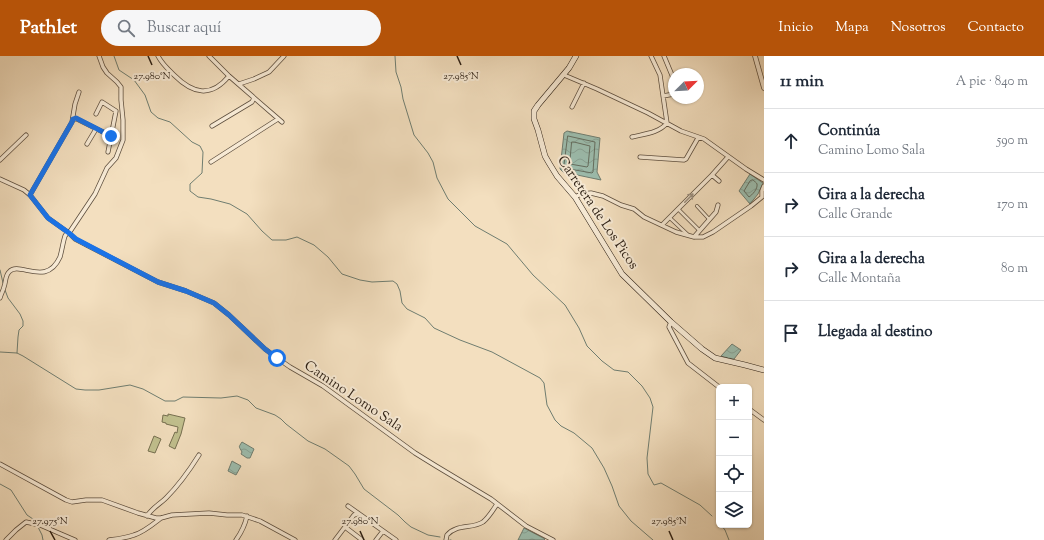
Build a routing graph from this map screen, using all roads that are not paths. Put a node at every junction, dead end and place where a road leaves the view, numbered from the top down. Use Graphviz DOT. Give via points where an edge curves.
graph roads {
  1 [pos="99,56"];
  2 [pos="158,56"];
  3 [pos="209,56"];
  4 [pos="284,56"];
  5 [pos="576,56"];
  6 [pos="651,56"];
  7 [pos="664,56"];
  8 [pos="755,56"];
  9 [pos="669,68"];
  10 [pos="564,75"];
  11 [pos="229,76"];
  12 [pos="584,83"];
  13 [pos="239,84"];
  14 [pos="764,88"];
  15 [pos="79,92"];
  16 [pos="668,95"];
  17 [pos="663,96"];
  18 [pos="254,98"];
  19 [pos="572,107"];
  20 [pos="96,114"];
  21 [pos="73,119"];
  22 [pos="278,119"];
  23 [pos="282,122"];
  24 [pos="667,123"];
  25 [pos="212,126"];
  26 [pos="96,129"];
  27 [pos="26,135"];
  28 [pos="111,136"];
  29 [pos="632,137"];
  30 [pos="698,138"];
  31 [pos="87,144"];
  32 [pos="108,152"];
  33 [pos="640,157"];
  34 [pos="728,157"];
  35 [pos="0,160"];
  36 [pos="211,162"];
  37 [pos="712,175"];
  38 [pos="0,179"];
  39 [pos="764,180"];
  40 [pos="720,181"];
  41 [pos="764,186"];
  42 [pos="30,195"];
  43 [pos="575,197"];
  44 [pos="763,198"];
  45 [pos="718,205"];
  46 [pos="697,206"];
  47 [pos="678,209"];
  48 [pos="670,218"];
  49 [pos="709,219"];
  50 [pos="662,226"];
  51 [pos="699,230"];
  52 [pos="69,233"];
  53 [pos="691,236"];
  54 [pos="0,298"];
  55 [pos="671,322"];
  56 [pos="764,370"];
  57 [pos="716,385"];
  58 [pos="752,411"];
  59 [pos="764,420"];
  60 [pos="199,455"];
  61 [pos="0,464"];
  62 [pos="497,504"];
  63 [pos="348,506"];
  64 [pos="357,514"];
  65 [pos="147,516"];
  66 [pos="247,516"];
  67 [pos="161,518"];
  68 [pos="345,527"];
  69 [pos="383,531"];
  70 [pos="6,540"];
  71 [pos="75,540"];
  72 [pos="109,540"];
  73 [pos="236,540"];
  74 [pos="295,540"];
  75 [pos="335,540"];
  76 [pos="362,540"];
  77 [pos="376,540"];
  78 [pos="396,540"];
  79 [pos="446,540"];
  80 [pos="553,540"];
  1 -- 52 [label="street" via="107,73 121,87 123,140 116,158 107,168 95,194"];
  2 -- 11 [label="street" via="182,83 196,90 210,91 224,83"];
  3 -- 11 [label="street"];
  4 -- 13 [label="street" via="269,72"];
  5 -- 10 [label="main road, Carretera de Los Picos"];
  6 -- 17 [label="street" via="659,71"];
  7 -- 9 [label="street"];
  8 -- 14 [label="street"];
  10 -- 12 [label="street"];
  10 -- 43 [label="main road, Carretera de Los Picos" via="536,108 534,119 545,156 557,176"];
  11 -- 13 [label="street"];
  12 -- 19 [label="street"];
  12 -- 24 [label="street"];
  13 -- 18 [label="street"];
  15 -- 21 [label="street" via="74,104"];
  16 -- 17 [label="street"];
  17 -- 24 [label="street"];
  18 -- 22 [label="street"];
  18 -- 25 [label="street" via="252,102"];
  20 -- 28 [label="street" via="102,102 116,111"];
  21 -- 26 [label="street" via="76,118"];
  21 -- 42 [label="street"];
  22 -- 23 [label="street"];
  22 -- 36 [label="street"];
  24 -- 29 [label="street" via="658,130"];
  24 -- 30 [label="street"];
  26 -- 28 [label="street"];
  26 -- 31 [label="street"];
  27 -- 35 [label="street"];
  28 -- 32 [label="street"];
  30 -- 33 [label="street" via="684,160"];
  30 -- 34 [label="street" via="704,139"];
  34 -- 37 [label="street"];
  34 -- 39 [label="street"];
  37 -- 40 [label="street"];
  47 -- 37 [label="street, one-way"];
  38 -- 42 [label="street, Camino Lomo Sala"];
  41 -- 44 [label="street"];
  42 -- 52 [label="street, Camino Lomo Sala" via="48,218"];
  43 -- 50 [label="street" via="581,194 602,196 634,209"];
  43 -- 55 [label="main road, Carretera de Los Picos" via="622,274"];
  44 -- 53 [label="street" via="713,232 703,237"];
  45 -- 49 [label="street" via="716,212"];
  46 -- 49 [label="street"];
  47 -- 48 [label="street"];
  47 -- 51 [label="street"];
  48 -- 50 [label="street"];
  48 -- 53 [label="street"];
  49 -- 51 [label="street"];
  50 -- 53 [label="street"];
  51 -- 53 [label="street"];
  52 -- 54 [label="street" via="65,236 60,256 54,266 36,273 11,270 7,274"];
  52 -- 62 [label="street, Camino Lomo Sala" via="158,282 214,303 277,358 323,386 420,456"];
  55 -- 56 [label="main road, Carretera de Los Picos" via="715,358"];
  55 -- 57 [label="street" via="669,327 688,363"];
  58 -- 59 [label="street"];
  60 -- 65 [label="street" via="186,475"];
  61 -- 65 [label="street" via="66,500 102,500"];
  62 -- 79 [label="street" via="483,522 453,530 447,534"];
  62 -- 80 [label="street, Camino Lomo Sala" via="526,526"];
  63 -- 64 [label="street"];
  64 -- 68 [label="street"];
  64 -- 69 [label="street"];
  65 -- 67 [label="street"];
  66 -- 67 [label="street" via="209,513"];
  66 -- 73 [label="street"];
  66 -- 74 [label="street"];
  67 -- 72 [label="street" via="133,536"];
  68 -- 75 [label="street"];
  68 -- 76 [label="street"];
  69 -- 77 [label="street"];
  69 -- 78 [label="street"];
  70 -- 71 [label="street" via="26,522 40,525"];
}
